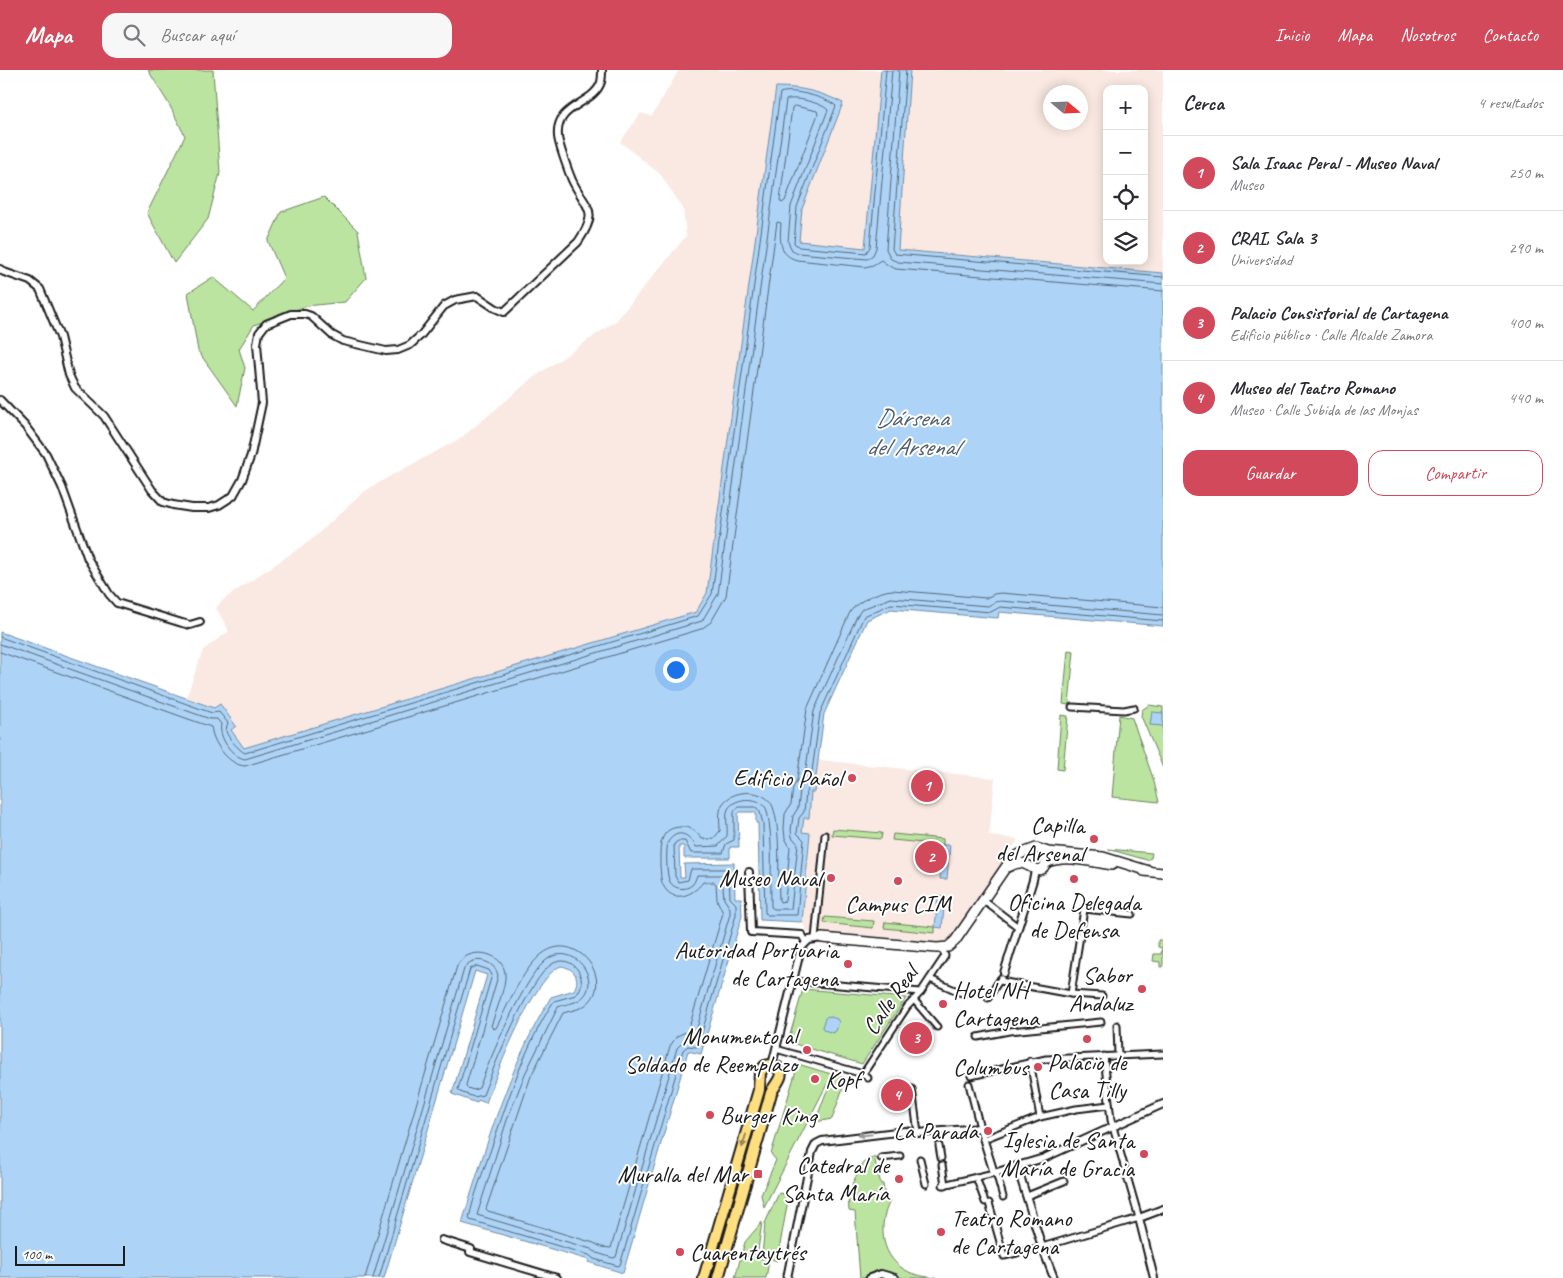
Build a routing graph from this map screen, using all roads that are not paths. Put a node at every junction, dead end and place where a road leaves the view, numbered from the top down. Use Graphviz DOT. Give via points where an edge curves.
graph roads {
  1 [pos="602,70"];
  2 [pos="0,269"];
  3 [pos="0,400"];
  4 [pos="200,622"];
  5 [pos="1072,707"];
  6 [pos="1134,708"];
  7 [pos="825,835"];
  8 [pos="1030,849"];
  9 [pos="1042,849"];
  10 [pos="1046,863"];
  11 [pos="1031,868"];
  12 [pos="1149,871"];
  13 [pos="749,872"];
  14 [pos="1163,873"];
  15 [pos="1000,874"];
  16 [pos="983,900"];
  17 [pos="1132,914"];
  18 [pos="1018,927"];
  19 [pos="819,938"];
  20 [pos="806,942"];
  21 [pos="942,948"];
  22 [pos="1004,973"];
  23 [pos="930,979"];
  24 [pos="792,981"];
  25 [pos="1000,981"];
  26 [pos="921,992"];
  27 [pos="964,994"];
  28 [pos="1071,994"];
  29 [pos="1102,996"];
  30 [pos="988,998"];
  31 [pos="914,1000"];
  32 [pos="1100,1022"];
  33 [pos="1117,1025"];
  34 [pos="937,1027"];
  35 [pos="978,1037"];
  36 [pos="776,1049"];
  37 [pos="1163,1054"];
  38 [pos="1118,1055"];
  39 [pos="1104,1056"];
  40 [pos="1030,1061"];
  41 [pos="772,1065"];
  42 [pos="972,1076"];
  43 [pos="760,1077"];
  44 [pos="777,1083"];
  45 [pos="969,1084"];
  46 [pos="912,1090"];
  47 [pos="1163,1104"];
  48 [pos="1108,1105"];
  49 [pos="1040,1117"];
  50 [pos="1113,1126"];
  51 [pos="980,1128"];
  52 [pos="918,1133"];
  53 [pos="984,1139"];
  54 [pos="939,1146"];
  55 [pos="900,1156"];
  56 [pos="881,1158"];
  57 [pos="941,1158"];
  58 [pos="920,1159"];
  59 [pos="942,1165"];
  60 [pos="1017,1166"];
  61 [pos="995,1172"];
  62 [pos="976,1177"];
  63 [pos="1064,1182"];
  64 [pos="926,1184"];
  65 [pos="1027,1196"];
  66 [pos="1003,1197"];
  67 [pos="1163,1210"];
  68 [pos="1138,1218"];
  69 [pos="442,1240"];
  70 [pos="1042,1247"];
  71 [pos="557,1278"];
  72 [pos="704,1278"];
  73 [pos="718,1278"];
  74 [pos="787,1278"];
  75 [pos="870,1278"];
  76 [pos="895,1278"];
  77 [pos="1054,1278"];
  78 [pos="1154,1278"];
  1 -- 2 [label="street" via="601,83 566,112 559,125 558,137 572,180 588,205 590,218 587,230 578,242 504,312 477,296 455,300 444,306 410,345 398,350 386,351 343,341 305,314 291,314 266,324 259,333 257,344 262,403 251,455 233,496 219,505 192,508 163,502 104,416 75,388 60,337 40,289 30,280"];
  3 -- 4 [label="street" via="46,454 62,487 88,559 117,603 182,624"];
  5 -- 6 [label="street"];
  7 -- 19 [label="street"];
  8 -- 9 [label="main road"];
  8 -- 11 [label="main road" via="1025,857"];
  8 -- 15 [label="main road" via="1015,857"];
  9 -- 10 [label="main road"];
  9 -- 12 [label="main road" via="1103,858"];
  10 -- 11 [label="main road" via="1042,868"];
  10 -- 12 [label="main road" via="1063,859"];
  11 -- 15 [label="main road" via="1015,863"];
  11 -- 18 [label="street" via="1033,880"];
  12 -- 14 [label="main road"];
  13 -- 20 [label="street" via="751,932 802,935"];
  15 -- 16 [label="main road"];
  16 -- 18 [label="street"];
  16 -- 21 [label="main road" via="956,941"];
  17 -- 28 [label="street" via="1084,909"];
  18 -- 22 [label="street"];
  19 -- 20 [label="street"];
  19 -- 21 [label="main road"];
  20 -- 24 [label="street" via="800,951"];
  21 -- 23 [label="street, Calle Real" via="945,956"];
  22 -- 25 [label="street"];
  23 -- 26 [label="street, Calle Real"];
  23 -- 27 [label="street"];
  24 -- 26 [label="street"];
  24 -- 36 [label="street"];
  25 -- 28 [label="street"];
  25 -- 30 [label="street"];
  26 -- 31 [label="street, Calle Real"];
  28 -- 29 [label="street"];
  31 -- 34 [label="street"];
  31 -- 36 [label="street, Calle Real" via="865,1076"];
  32 -- 35 [label="street"];
  33 -- 38 [label="street"];
  36 -- 41 [label="street"];
  37 -- 38 [label="street"];
  38 -- 39 [label="street"];
  39 -- 40 [label="street"];
  39 -- 48 [label="street"];
  40 -- 42 [label="street"];
  40 -- 49 [label="street"];
  41 -- 43 [label="main road" via="763,1068"];
  41 -- 44 [label="main road" via="781,1074"];
  43 -- 44 [label="main road" via="766,1084"];
  43 -- 72 [label="main road, one-way" via="759,1090"];
  44 -- 73 [label="main road" via="771,1093"];
  45 -- 51 [label="street"];
  46 -- 52 [label="street"];
  47 -- 50 [label="street"];
  48 -- 49 [label="street"];
  48 -- 50 [label="street"];
  49 -- 53 [label="street"];
  50 -- 60 [label="street" via="1044,1158"];
  50 -- 68 [label="street"];
  51 -- 52 [label="street" via="938,1135"];
  51 -- 53 [label="street"];
  52 -- 74 [label="street, one-way" via="905,1131 825,1140 816,1144"];
  53 -- 61 [label="street"];
  54 -- 57 [label="street"];
  55 -- 56 [label="street"];
  58 -- 64 [label="street"];
  59 -- 62 [label="street" via="944,1185"];
  60 -- 61 [label="street"];
  60 -- 65 [label="street"];
  61 -- 62 [label="street"];
  61 -- 66 [label="street"];
  62 -- 70 [label="street" via="1004,1256"];
  63 -- 65 [label="street"];
  65 -- 70 [label="street"];
  67 -- 68 [label="street"];
  68 -- 70 [label="street"];
  68 -- 78 [label="street"];
  69 -- 71 [label="street" via="471,1249 470,1252"];
  70 -- 77 [label="street"];
  75 -- 76 [label="street" via="881,1274"];
}
